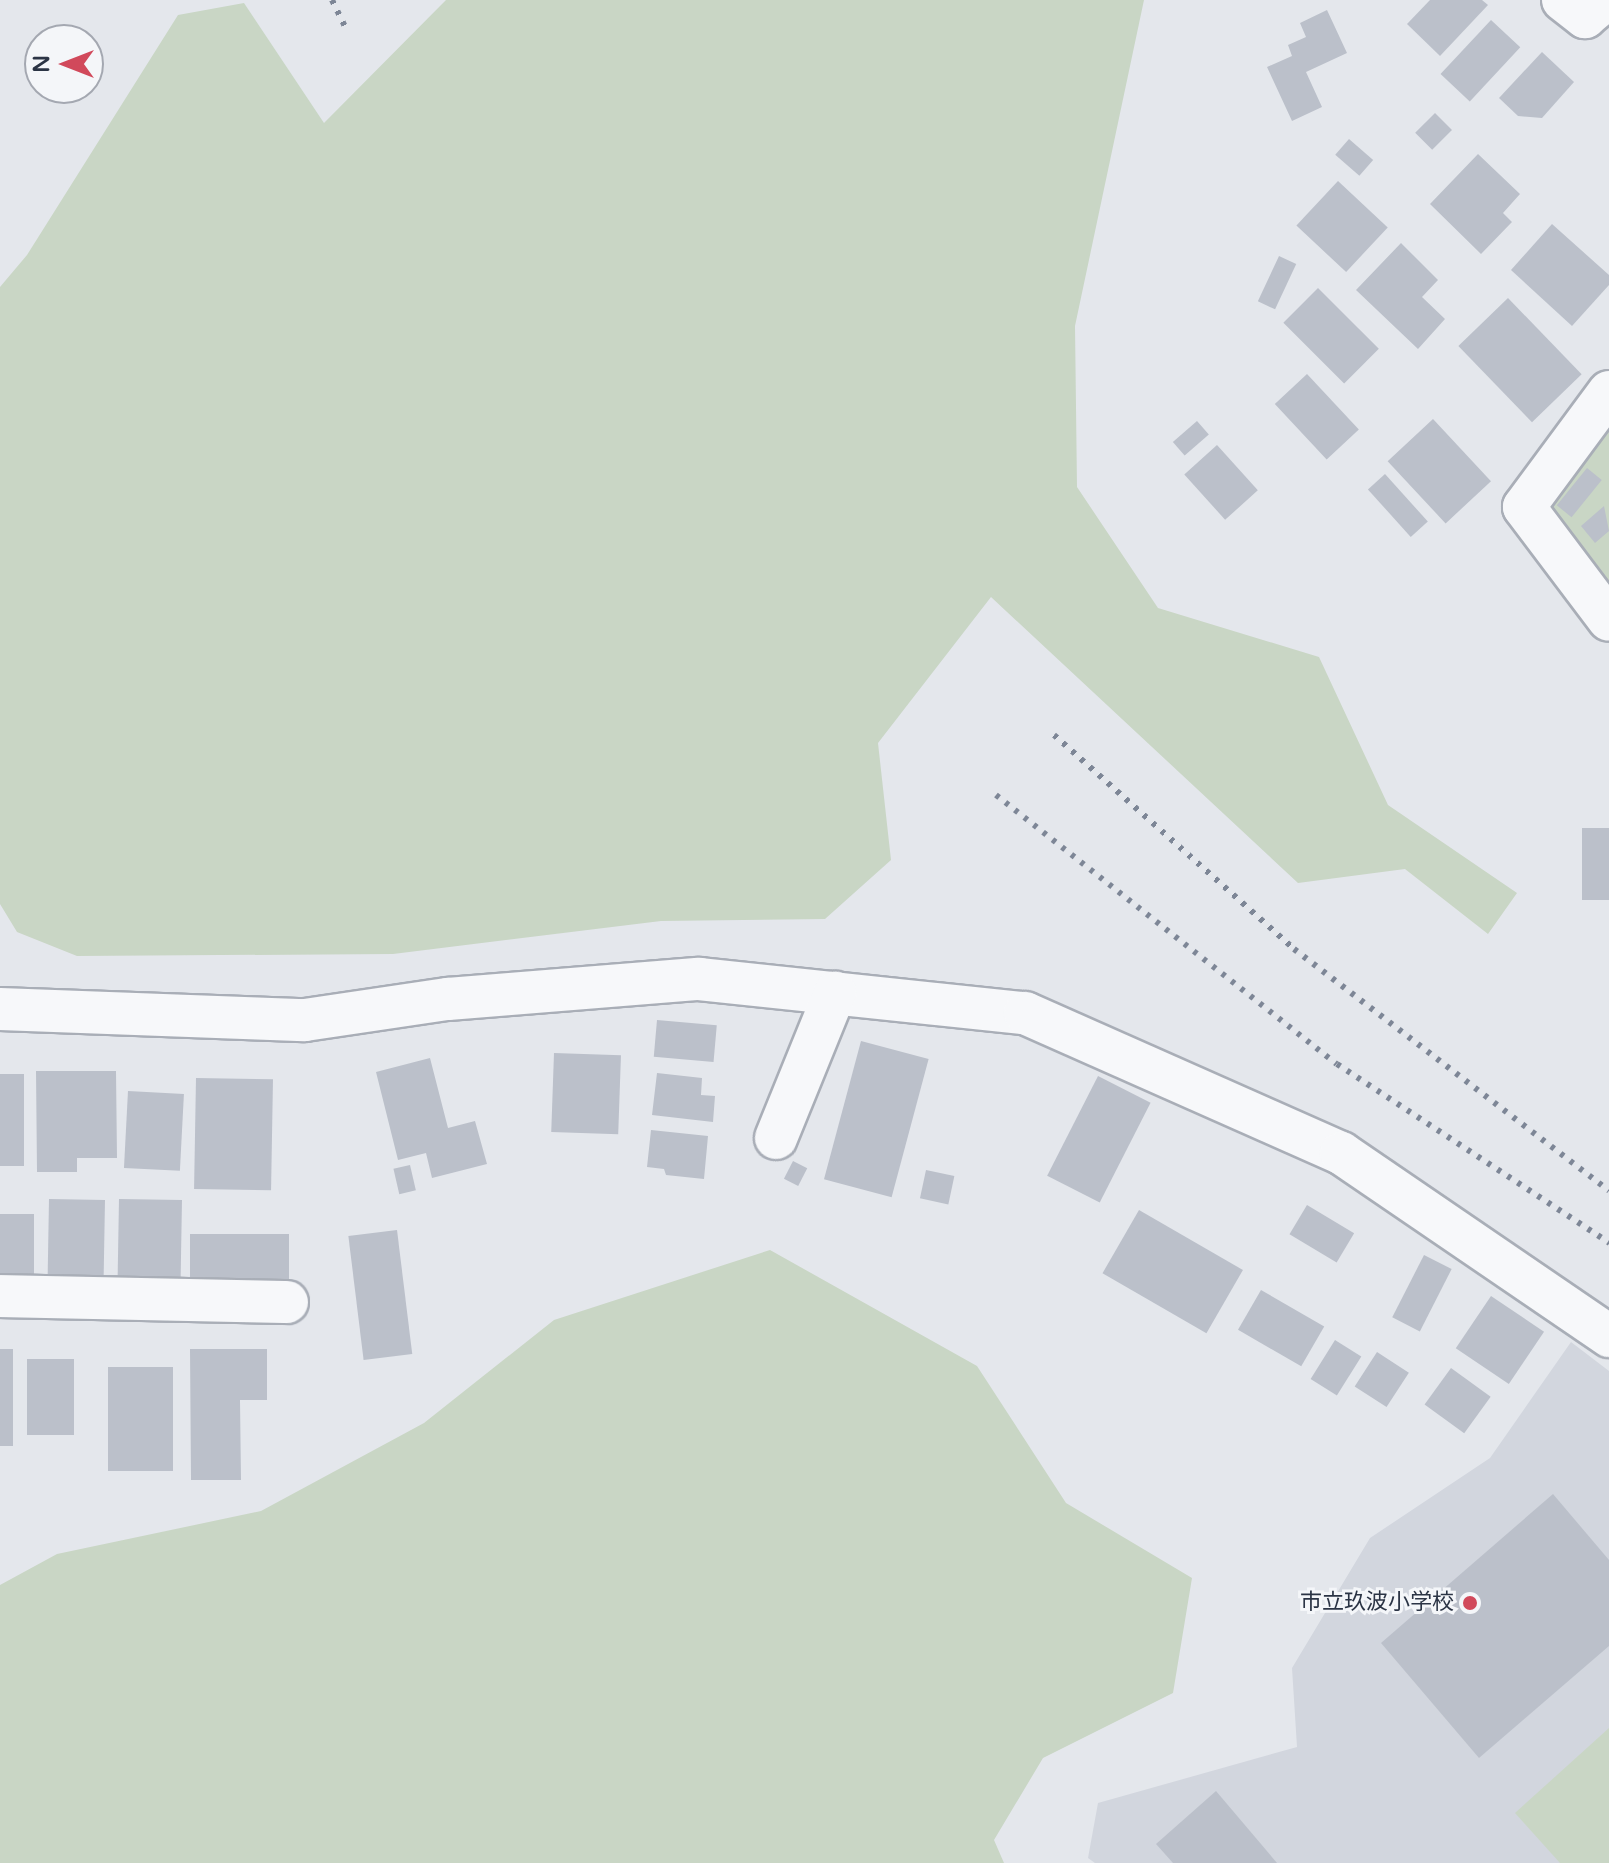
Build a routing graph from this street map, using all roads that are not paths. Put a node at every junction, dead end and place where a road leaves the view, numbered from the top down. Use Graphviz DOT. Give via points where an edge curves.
graph roads {
  1 [pos="1563,0"];
  2 [pos="1605,0"];
  3 [pos="1609,392"];
  4 [pos="1609,620"];
  5 [pos="835,993"];
  6 [pos="0,1009"];
  7 [pos="776,1138"];
  8 [pos="0,1296"];
  9 [pos="287,1302"];
  10 [pos="1609,1336"];
  1 -- 2 [label="street" via="1585,17"];
  3 -- 4 [label="street" via="1524,507"];
  5 -- 6 [label="street" via="699,979 448,999 305,1020"];
  5 -- 7 [label="street"];
  5 -- 10 [label="street" via="1025,1013 1327,1147"];
  8 -- 9 [label="street"];
}
